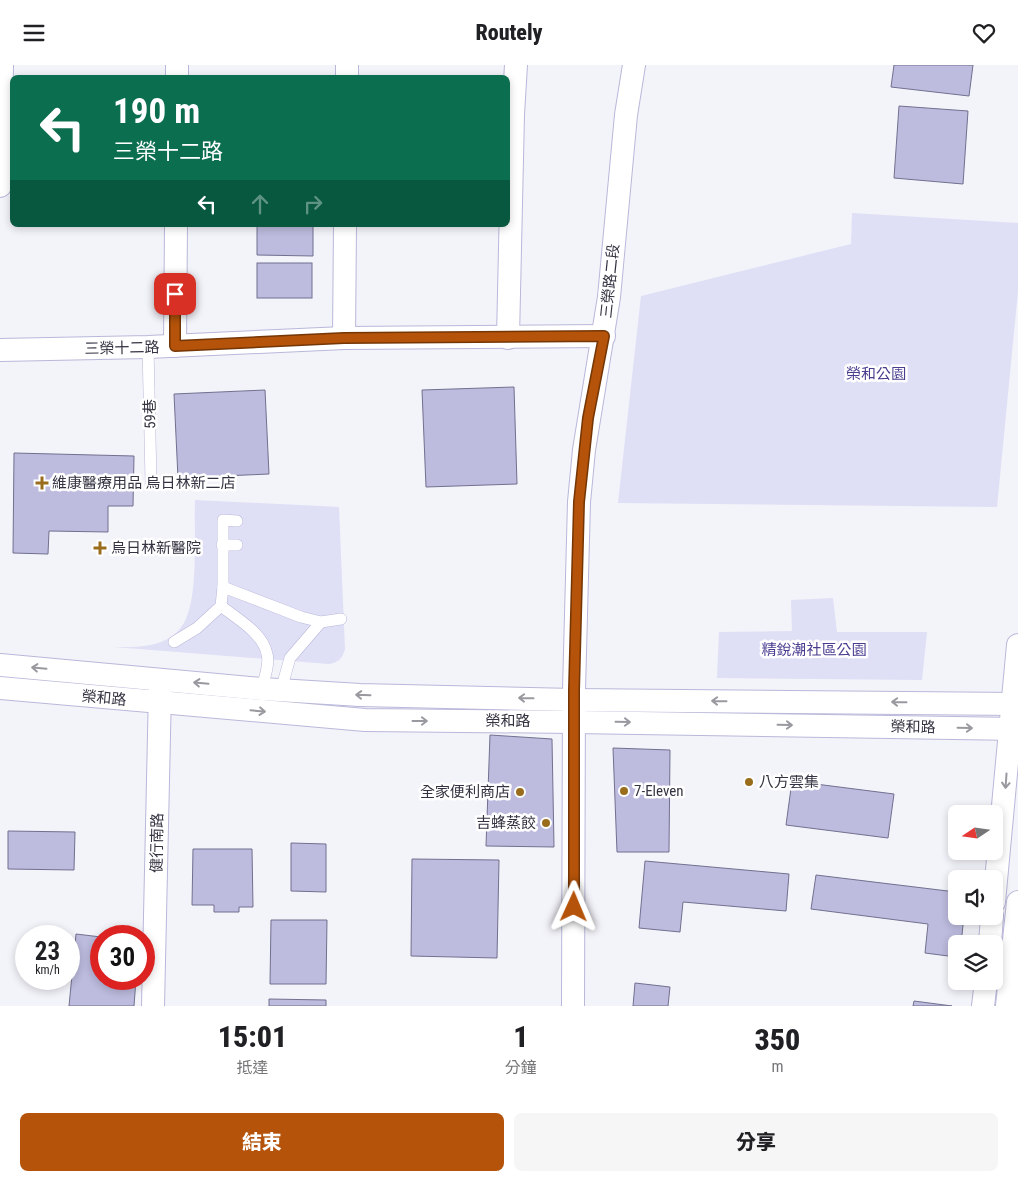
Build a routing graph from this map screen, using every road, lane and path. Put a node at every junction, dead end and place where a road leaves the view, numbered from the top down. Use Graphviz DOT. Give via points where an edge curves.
graph roads {
  1 [pos="2,65"];
  2 [pos="516,65"];
  3 [pos="634,65"];
  4 [pos="510,114"];
  5 [pos="0,186"];
  6 [pos="176,227"];
  7 [pos="345,227"];
  8 [pos="509,227"];
  9 [pos="604,336"];
  10 [pos="344,338"];
  11 [pos="508,338"];
  12 [pos="175,346"];
  13 [pos="148,347"];
  14 [pos="0,350"];
  15 [pos="151,481"];
  16 [pos="237,521"];
  17 [pos="222,545"];
  18 [pos="236,545"];
  19 [pos="223,587"];
  20 [pos="221,606"];
  21 [pos="341,619"];
  22 [pos="321,622"];
  23 [pos="174,642"];
  24 [pos="1018,645"];
  25 [pos="0,665"];
  26 [pos="160,680"];
  27 [pos="0,688"];
  28 [pos="272,690"];
  29 [pos="574,699"];
  30 [pos="160,703"];
  31 [pos="1015,704"];
  32 [pos="574,722"];
  33 [pos="1014,729"];
  34 [pos="998,870"];
  35 [pos="1018,902"];
  36 [pos="985,990"];
  37 [pos="153,1006"];
  38 [pos="573,1006"];
  39 [pos="983,1006"];
  40 [pos="1007,1006"];
  1 -- 5 [label="street"];
  2 -- 4 [label="street"];
  3 -- 9 [label="street, 三榮路二段"];
  6 -- 12 [label="street"];
  7 -- 10 [label="street"];
  8 -- 11 [label="street"];
  9 -- 11 [label="street, 三榮十二路"];
  9 -- 29 [label="street, 三榮路二段" via="589,411 579,502"];
  10 -- 11 [label="street, 三榮十二路"];
  10 -- 12 [label="street, 三榮十二路"];
  12 -- 13 [label="street, 三榮十二路"];
  13 -- 14 [label="street, 三榮十二路"];
  13 -- 15 [label="lane, 59巷"];
  16 -- 17 [label="lane" via="222,520"];
  17 -- 18 [label="lane"];
  17 -- 19 [label="lane"];
  19 -- 20 [label="lane"];
  19 -- 22 [label="lane"];
  20 -- 23 [label="lane" via="197,628"];
  20 -- 28 [label="lane" via="263,643 268,655"];
  21 -- 22 [label="lane"];
  22 -- 28 [label="lane" via="290,658"];
  24 -- 31 [label="street"];
  26 -- 25 [label="street, 榮和路, one-way"];
  28 -- 26 [label="street, 榮和路, one-way"];
  26 -- 30 [label="street, 健行南路"];
  27 -- 30 [label="street, 榮和路"];
  29 -- 28 [label="street, 榮和路, one-way"];
  31 -- 29 [label="street, 榮和路, one-way"];
  29 -- 32 [label="street, 三榮路二段"];
  30 -- 32 [label="street, 榮和路, one-way" via="365,720"];
  30 -- 37 [label="street, 健行南路"];
  31 -- 33 [label="street"];
  32 -- 33 [label="street, 榮和路, one-way"];
  32 -- 38 [label="street, 三榮路二段"];
  33 -- 34 [label="street, one-way"];
  35 -- 40 [label="street"];
  36 -- 39 [label="street"];
}
